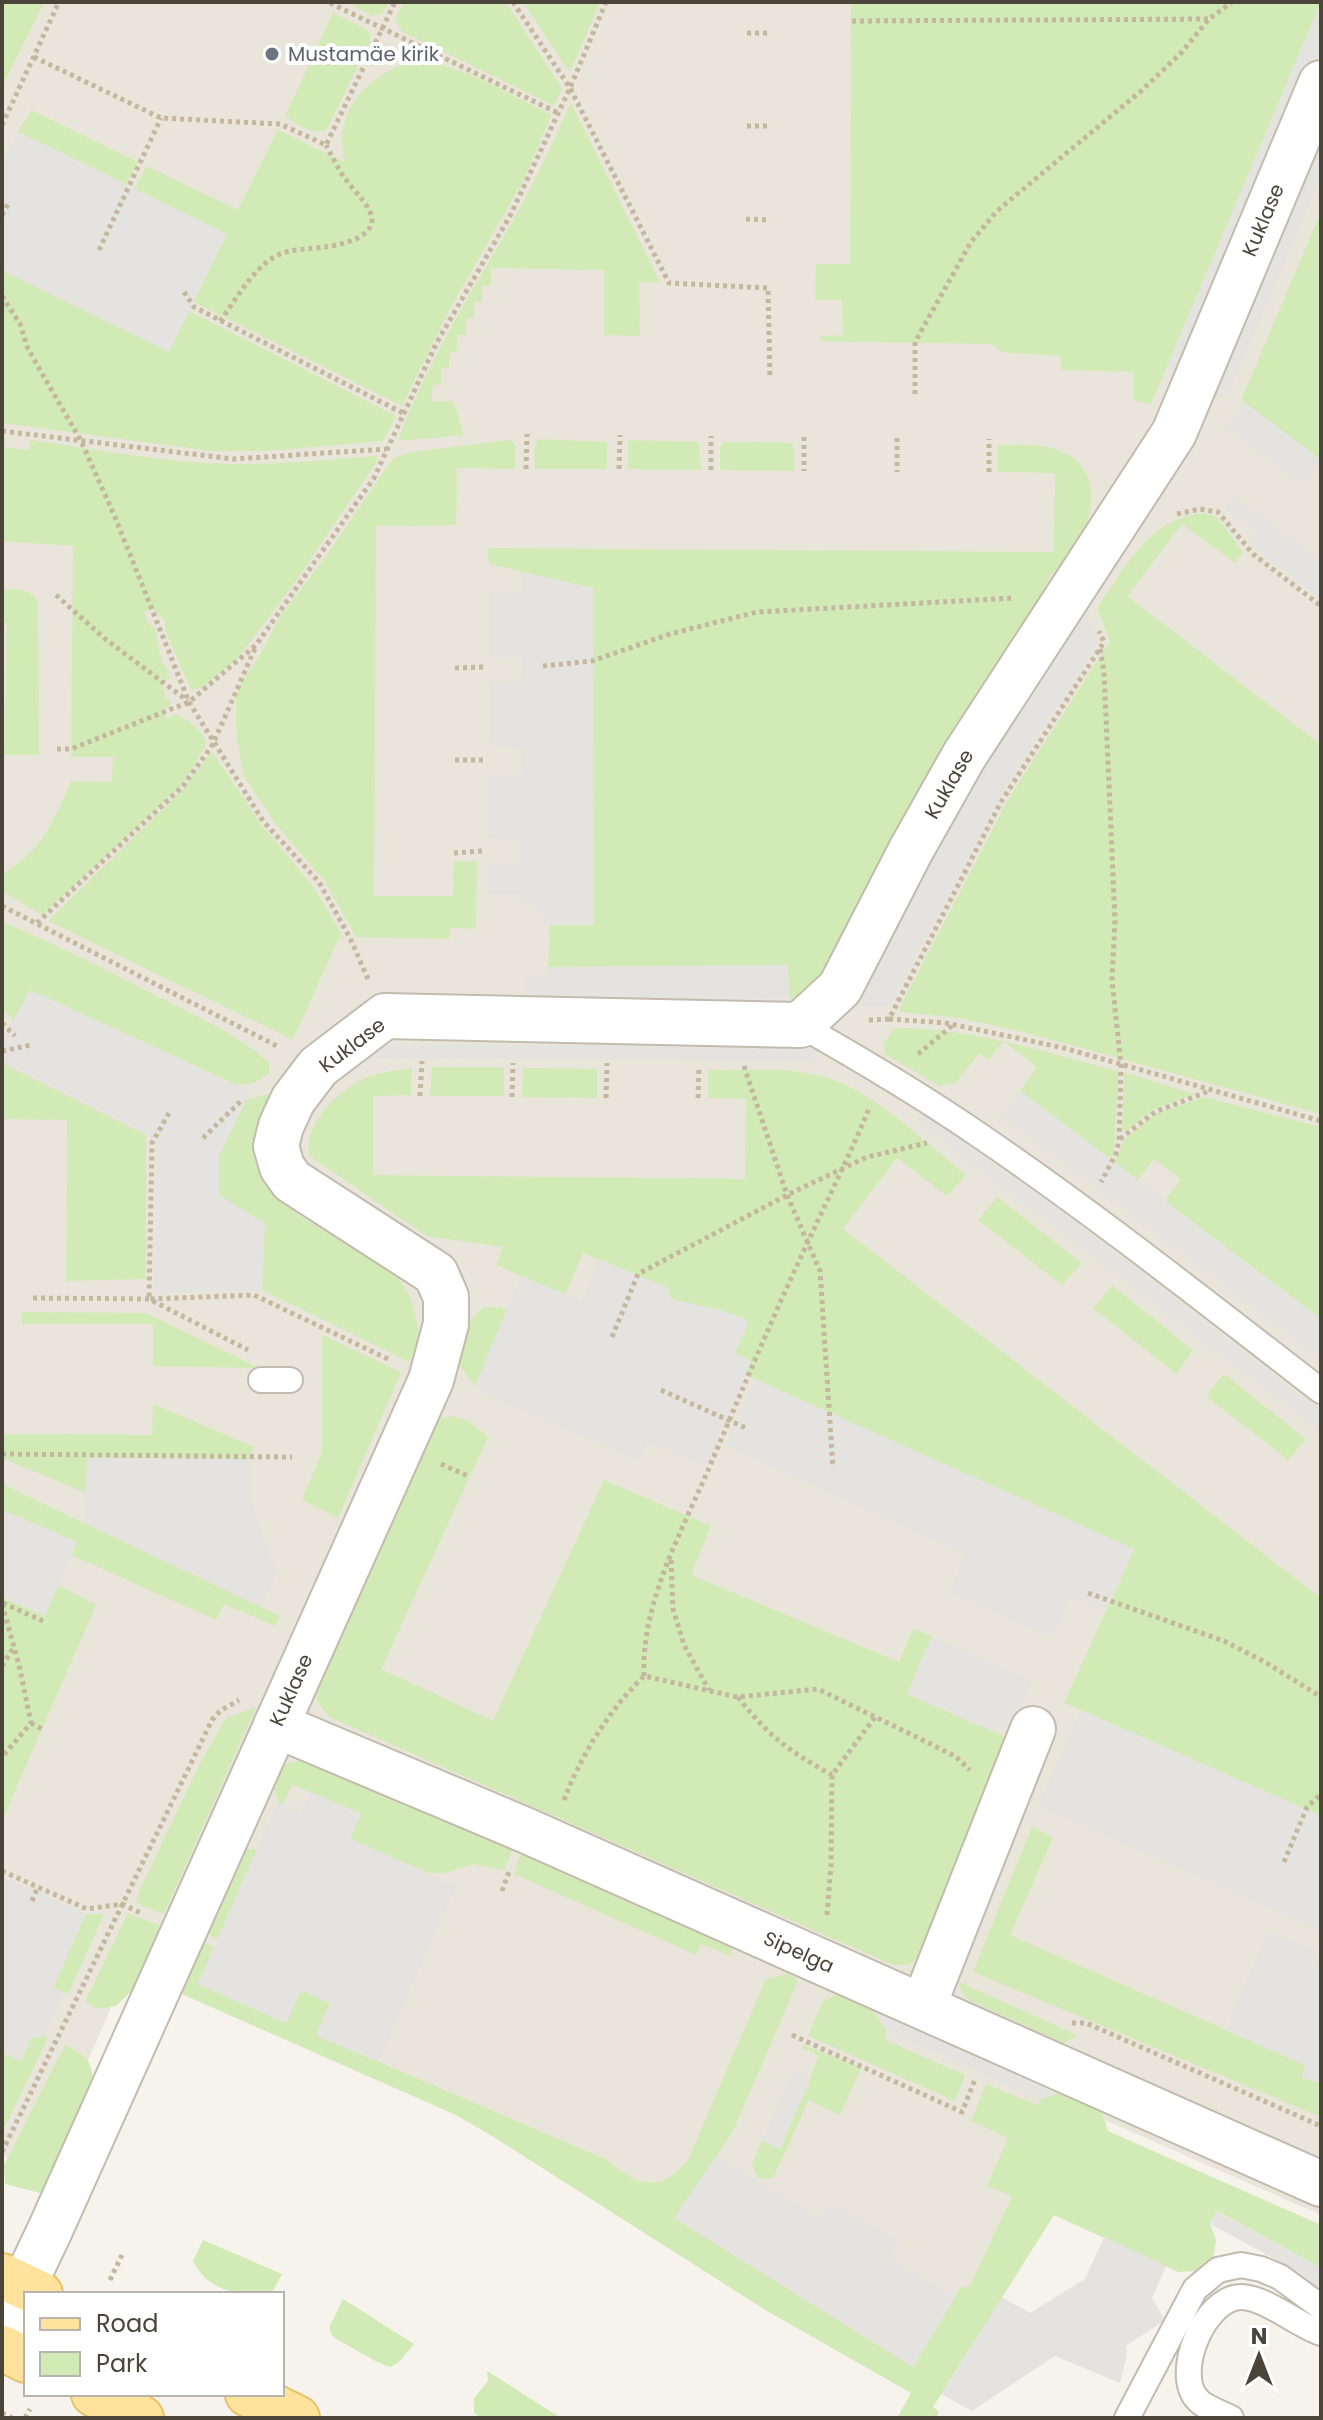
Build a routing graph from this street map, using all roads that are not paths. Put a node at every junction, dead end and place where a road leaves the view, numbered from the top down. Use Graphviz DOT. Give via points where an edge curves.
graph roads {
  1 [pos="1321,83"];
  2 [pos="800,1025"];
  3 [pos="260,1368"];
  4 [pos="290,1380"];
  5 [pos="1321,1391"];
  6 [pos="262,1711"];
  7 [pos="1033,1729"];
  8 [pos="923,2007"];
  9 [pos="1321,2184"];
  10 [pos="22,2286"];
  11 [pos="1321,2307"];
  12 [pos="2,2331"];
  13 [pos="1321,2333"];
  14 [pos="2,2348"];
  15 [pos="24,2359"];
  16 [pos="252,2396"];
  17 [pos="297,2418"];
  18 [pos="1127,2418"];
  19 [pos="1231,2418"];
  1 -- 2 [label="street, Kuklase" via="1174,433 964,756 840,988"];
  2 -- 5 [label="lane" via="893,1079 1085,1209"];
  2 -- 6 [label="street, Kuklase" via="385,1016 318,1067 281,1126 276,1146 282,1167 292,1181 436,1274 446,1297 446,1324 431,1380"];
  3 -- 4 [label="lane"];
  6 -- 8 [label="street, Sipelga"];
  6 -- 10 [label="street, Kuklase" via="249,1819"];
  7 -- 8 [label="street"];
  8 -- 9 [label="street, Sipelga"];
  10 -- 12 [label="street, Kuklase"];
  11 -- 18 [label="lane" via="1261,2269 1241,2265 1218,2270 1195,2289"];
  13 -- 19 [label="lane" via="1243,2297 1225,2301 1210,2313 1189,2355 1188,2380 1198,2400"];
  14 -- 15 [label="main road"];
  16 -- 17 [label="main road"];
}
